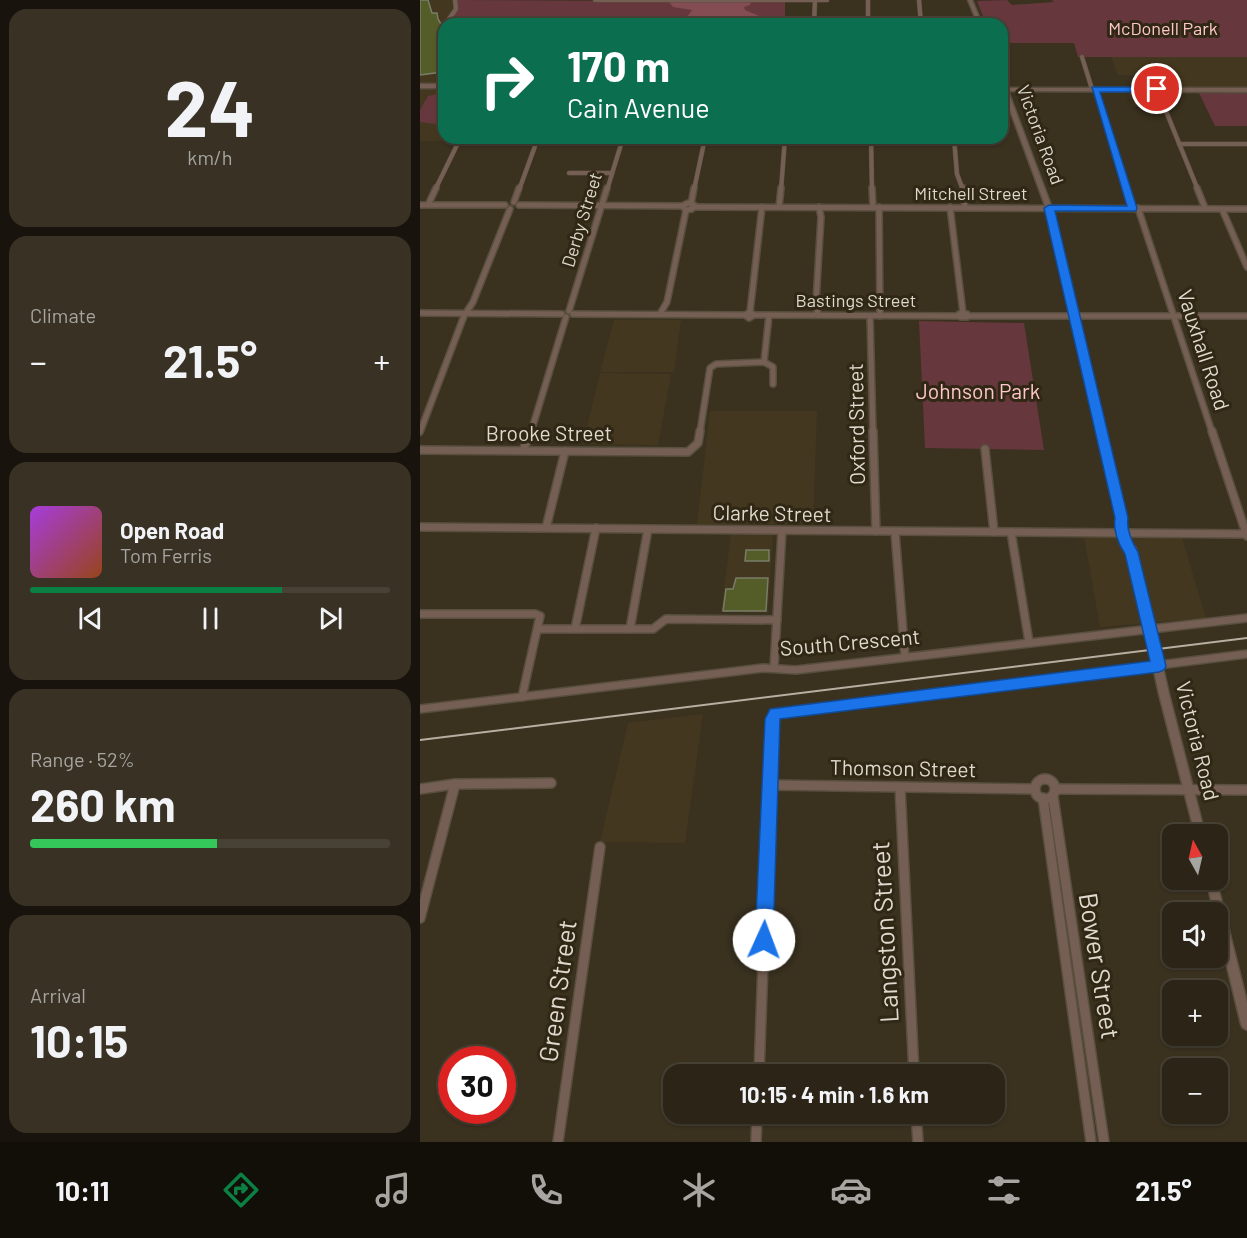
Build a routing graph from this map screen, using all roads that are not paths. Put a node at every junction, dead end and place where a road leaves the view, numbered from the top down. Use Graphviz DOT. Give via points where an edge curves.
graph roads {
  1 [pos="455,0"];
  2 [pos="595,0"];
  3 [pos="774,0"];
  4 [pos="815,0"];
  5 [pos="827,0"];
  6 [pos="868,0"];
  7 [pos="919,0"];
  8 [pos="970,0"];
  9 [pos="450,18"];
  10 [pos="814,18"];
  11 [pos="868,18"];
  12 [pos="920,18"];
  13 [pos="978,18"];
  14 [pos="1082,57"];
  15 [pos="420,86"];
  16 [pos="438,86"];
  17 [pos="1008,89"];
  18 [pos="1094,89"];
  19 [pos="1157,89"];
  20 [pos="1247,90"];
  21 [pos="1008,100"];
  22 [pos="457,144"];
  23 [pos="536,144"];
  24 [pos="621,144"];
  25 [pos="704,144"];
  26 [pos="784,144"];
  27 [pos="871,144"];
  28 [pos="954,144"];
  29 [pos="1179,144"];
  30 [pos="1247,144"];
  31 [pos="568,172"];
  32 [pos="612,173"];
  33 [pos="517,204"];
  34 [pos="692,205"];
  35 [pos="423,206"];
  36 [pos="602,206"];
  37 [pos="508,207"];
  38 [pos="762,207"];
  39 [pos="779,207"];
  40 [pos="819,207"];
  41 [pos="876,207"];
  42 [pos="950,207"];
  43 [pos="965,207"];
  44 [pos="684,208"];
  45 [pos="1049,208"];
  46 [pos="1135,208"];
  47 [pos="1205,208"];
  48 [pos="1222,208"];
  49 [pos="1247,209"];
  50 [pos="1247,267"];
  51 [pos="667,302"];
  52 [pos="571,312"];
  53 [pos="420,313"];
  54 [pos="468,314"];
  55 [pos="660,314"];
  56 [pos="669,314"];
  57 [pos="749,314"];
  58 [pos="769,315"];
  59 [pos="815,315"];
  60 [pos="963,315"];
  61 [pos="564,316"];
  62 [pos="870,316"];
  63 [pos="880,316"];
  64 [pos="1074,316"];
  65 [pos="1174,316"];
  66 [pos="1247,316"];
  67 [pos="764,362"];
  68 [pos="773,384"];
  69 [pos="420,432"];
  70 [pos="985,449"];
  71 [pos="420,450"];
  72 [pos="525,450"];
  73 [pos="566,451"];
  74 [pos="420,527"];
  75 [pos="546,528"];
  76 [pos="596,528"];
  77 [pos="648,529"];
  78 [pos="782,531"];
  79 [pos="876,531"];
  80 [pos="895,532"];
  81 [pos="994,532"];
  82 [pos="1011,532"];
  83 [pos="1126,533"];
  84 [pos="1247,535"];
  85 [pos="420,614"];
  86 [pos="1247,618"];
  87 [pos="777,620"];
  88 [pos="538,629"];
  89 [pos="575,629"];
  90 [pos="1150,629"];
  91 [pos="630,630"];
  92 [pos="1029,642"];
  93 [pos="1247,654"];
  94 [pos="905,657"];
  95 [pos="1159,666"];
  96 [pos="774,668"];
  97 [pos="522,697"];
  98 [pos="420,709"];
  99 [pos="551,783"];
  100 [pos="455,784"];
  101 [pos="771,785"];
  102 [pos="900,787"];
  103 [pos="1189,788"];
  104 [pos="420,789"];
  105 [pos="1035,789"];
  106 [pos="1247,790"];
  107 [pos="1051,795"];
  108 [pos="1198,824"];
  109 [pos="600,847"];
  110 [pos="1214,890"];
  111 [pos="420,918"];
  112 [pos="1247,1024"];
  113 [pos="759,1064"];
  114 [pos="914,1064"];
  115 [pos="757,1124"];
  116 [pos="917,1124"];
  117 [pos="558,1142"];
  118 [pos="756,1142"];
  119 [pos="918,1142"];
  120 [pos="1091,1142"];
  121 [pos="1104,1142"];
  1 -- 9 [label="street" via="456,9"];
  2 -- 3 [label="street"];
  3 -- 4 [label="street"];
  4 -- 5 [label="street"];
  4 -- 10 [label="street"];
  6 -- 11 [label="street"];
  7 -- 12 [label="street"];
  8 -- 13 [label="street"];
  14 -- 18 [label="street, Vauxhall Road"];
  15 -- 16 [label="street"];
  17 -- 18 [label="street"];
  18 -- 19 [label="street"];
  18 -- 46 [label="street, Vauxhall Road"];
  19 -- 20 [label="street"];
  19 -- 29 [label="street"];
  21 -- 45 [label="street, Victoria Road"];
  22 -- 35 [label="street"];
  23 -- 33 [label="street"];
  24 -- 32 [label="street, Derby Street"];
  25 -- 34 [label="street"];
  26 -- 39 [label="street"];
  27 -- 41 [label="street"];
  28 -- 43 [label="street"];
  29 -- 30 [label="street"];
  29 -- 47 [label="street"];
  31 -- 32 [label="street"];
  32 -- 36 [label="street, Derby Street"];
  33 -- 36 [label="street"];
  33 -- 37 [label="street"];
  34 -- 38 [label="street, Mitchell Street"];
  34 -- 44 [label="street, Mitchell Street"];
  35 -- 37 [label="street"];
  36 -- 44 [label="street"];
  36 -- 52 [label="street, Derby Street"];
  37 -- 54 [label="street"];
  38 -- 39 [label="street, Mitchell Street"];
  38 -- 57 [label="street"];
  39 -- 40 [label="street, Mitchell Street"];
  40 -- 41 [label="street, Mitchell Street"];
  40 -- 59 [label="street"];
  41 -- 42 [label="street, Mitchell Street"];
  41 -- 63 [label="street"];
  42 -- 43 [label="street, Mitchell Street"];
  42 -- 60 [label="street"];
  43 -- 45 [label="street, Mitchell Street"];
  44 -- 51 [label="street"];
  45 -- 46 [label="street, Mitchell Street"];
  45 -- 64 [label="street, Victoria Road"];
  46 -- 47 [label="street, Mitchell Street"];
  46 -- 65 [label="street, Vauxhall Road"];
  47 -- 48 [label="street, Mitchell Street"];
  48 -- 49 [label="street, Mitchell Street"];
  48 -- 50 [label="street"];
  51 -- 55 [label="street"];
  51 -- 56 [label="street"];
  52 -- 55 [label="street, Bastings Street"];
  52 -- 61 [label="street"];
  53 -- 54 [label="street"];
  54 -- 61 [label="street"];
  54 -- 69 [label="street"];
  55 -- 56 [label="street, Bastings Street"];
  56 -- 57 [label="street, Bastings Street"];
  57 -- 58 [label="street, Bastings Street"];
  58 -- 59 [label="street, Bastings Street"];
  58 -- 67 [label="street"];
  59 -- 62 [label="street, Bastings Street"];
  60 -- 63 [label="street, Bastings Street"];
  60 -- 64 [label="street, Bastings Street"];
  61 -- 72 [label="street"];
  62 -- 63 [label="street, Bastings Street"];
  62 -- 79 [label="street, Oxford Street"];
  64 -- 65 [label="street, Bastings Street"];
  64 -- 83 [label="street, Victoria Road"];
  65 -- 66 [label="street, Bastings Street"];
  65 -- 84 [label="street, Vauxhall Road"];
  67 -- 68 [label="street" via="773,367"];
  67 -- 73 [label="street, Brooke Street" via="717,364 710,368 696,447 688,452"];
  70 -- 81 [label="street"];
  71 -- 72 [label="street, Brooke Street"];
  72 -- 73 [label="street, Brooke Street"];
  73 -- 75 [label="street"];
  74 -- 75 [label="street, Clarke Street"];
  75 -- 76 [label="street, Clarke Street"];
  76 -- 77 [label="street, Clarke Street"];
  76 -- 89 [label="street"];
  77 -- 78 [label="street, Clarke Street"];
  77 -- 91 [label="street"];
  78 -- 79 [label="street, Clarke Street"];
  78 -- 87 [label="street"];
  79 -- 80 [label="street, Clarke Street"];
  80 -- 81 [label="street, Clarke Street"];
  80 -- 94 [label="street"];
  81 -- 82 [label="street, Clarke Street"];
  82 -- 83 [label="street, Clarke Street"];
  82 -- 92 [label="street"];
  83 -- 84 [label="street, Clarke Street"];
  83 -- 90 [label="street, Victoria Road"];
  85 -- 88 [label="street" via="535,614 540,616"];
  86 -- 90 [label="street, South Crescent"];
  87 -- 91 [label="street" via="666,619 654,629"];
  87 -- 96 [label="street"];
  88 -- 89 [label="street"];
  88 -- 97 [label="street"];
  89 -- 91 [label="street"];
  90 -- 92 [label="street, South Crescent"];
  90 -- 95 [label="street, Victoria Road"];
  92 -- 94 [label="street, South Crescent"];
  93 -- 95 [label="street"];
  94 -- 96 [label="street, South Crescent" via="796,670"];
  95 -- 101 [label="street" via="775,713"];
  95 -- 103 [label="street, Victoria Road"];
  96 -- 97 [label="street, South Crescent"];
  97 -- 98 [label="street, South Crescent"];
  99 -- 100 [label="street"];
  100 -- 104 [label="street"];
  100 -- 111 [label="street"];
  101 -- 102 [label="street, Thomson Street"];
  101 -- 113 [label="street"];
  102 -- 105 [label="street, Thomson Street"];
  102 -- 114 [label="street, Langston Street"];
  103 -- 106 [label="street"];
  103 -- 107 [label="street"];
  103 -- 108 [label="street, Victoria Road"];
  105 -- 107 [label="street" via="1038,795"];
  105 -- 107 [label="street" via="1043,780 1053,783"];
  107 -- 120 [label="street, Bower Street"];
  107 -- 121 [label="street, Bower Street"];
  109 -- 117 [label="street, Green Street"];
  110 -- 112 [label="street"];
  115 -- 118 [label="street"];
  116 -- 119 [label="street"];
}
